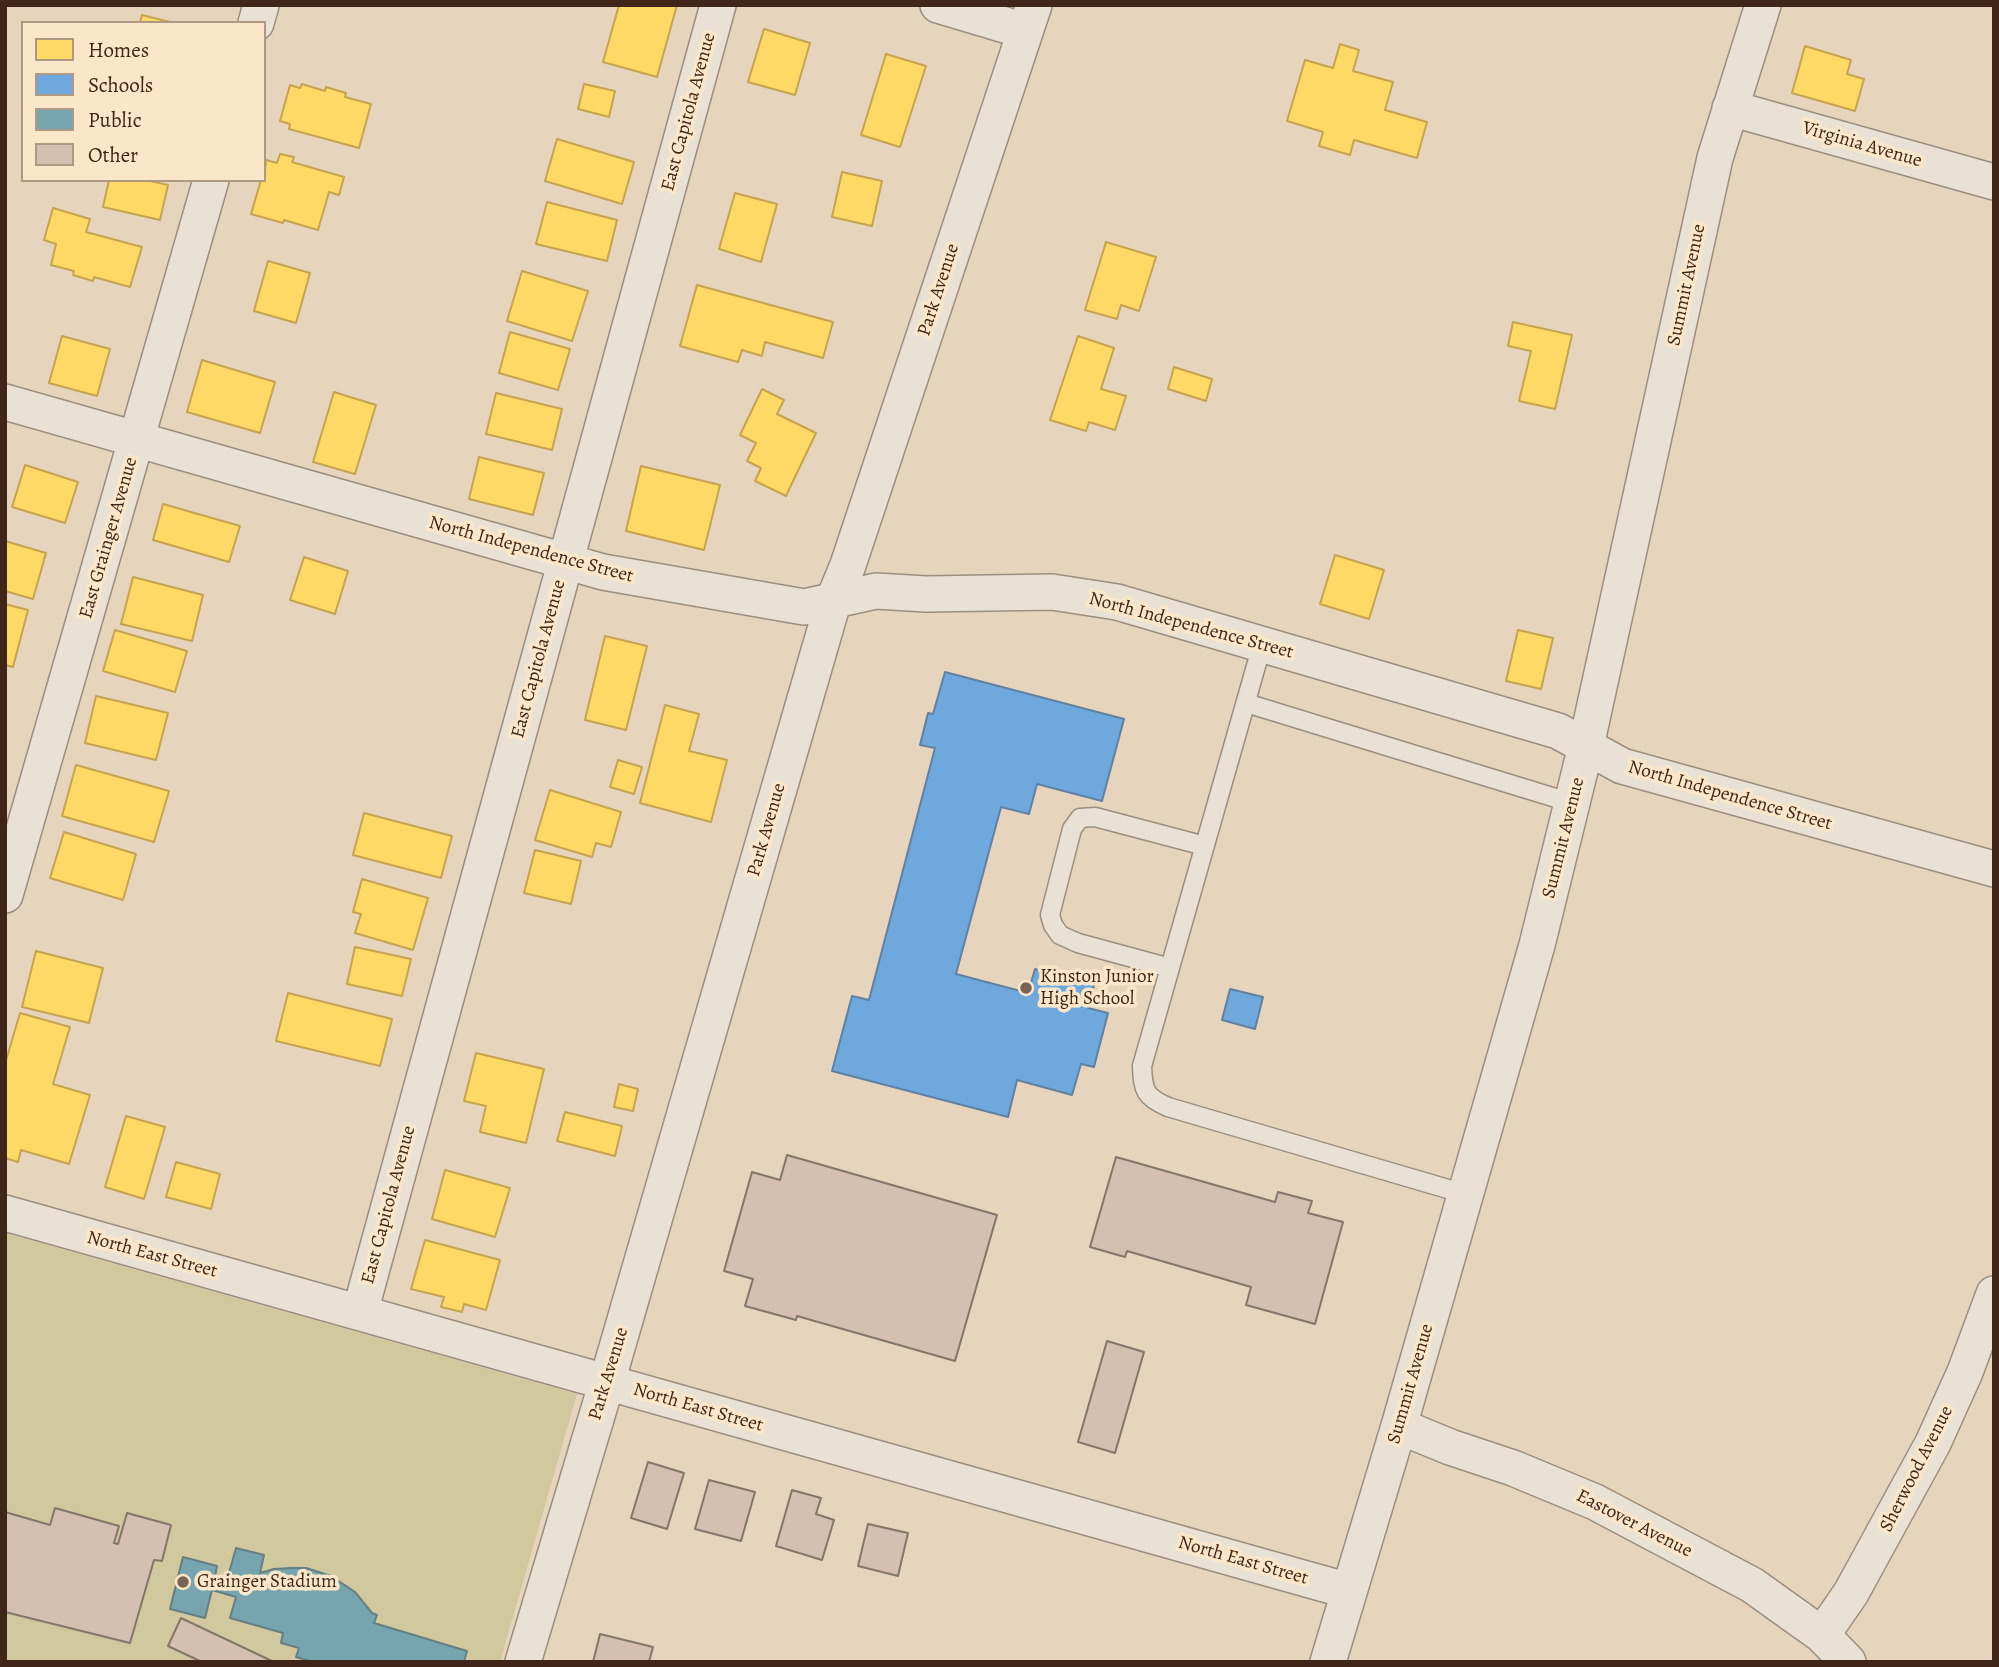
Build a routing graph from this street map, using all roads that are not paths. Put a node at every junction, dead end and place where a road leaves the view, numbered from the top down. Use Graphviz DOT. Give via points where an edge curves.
graph roads {
  1 [pos="718,5"];
  2 [pos="938,5"];
  3 [pos="1763,5"];
  4 [pos="1030,18"];
  5 [pos="1730,108"];
  6 [pos="210,182"];
  7 [pos="1994,182"];
  8 [pos="5,402"];
  9 [pos="137,441"];
  10 [pos="566,562"];
  11 [pos="834,599"];
  12 [pos="1262,645"];
  13 [pos="1246,703"];
  14 [pos="1586,746"];
  15 [pos="1572,803"];
  16 [pos="1205,846"];
  17 [pos="1994,869"];
  18 [pos="5,895"];
  19 [pos="1170,968"];
  20 [pos="1465,1194"];
  21 [pos="5,1213"];
  22 [pos="1994,1294"];
  23 [pos="360,1312"];
  24 [pos="607,1382"];
  25 [pos="1399,1426"];
  26 [pos="1349,1591"];
  27 [pos="1822,1635"];
  28 [pos="523,1662"];
  29 [pos="1328,1662"];
  30 [pos="1848,1662"];
  1 -- 10 [label="street, East Capitola Avenue"];
  2 -- 4 [label="street"];
  3 -- 5 [label="street, Summit Avenue"];
  4 -- 11 [label="street, Park Avenue"];
  5 -- 7 [label="street, Virginia Avenue"];
  5 -- 14 [label="street, Summit Avenue" via="1715,158"];
  6 -- 9 [label="street, East Grainger Avenue"];
  8 -- 9 [label="street, North Independence Street"];
  9 -- 10 [label="street, North Independence Street"];
  9 -- 18 [label="street, East Grainger Avenue"];
  10 -- 11 [label="street, North Independence Street" via="804,607"];
  10 -- 23 [label="street, East Capitola Avenue"];
  11 -- 12 [label="street, North Independence Street" via="876,591 1052,592 1117,602"];
  11 -- 24 [label="street, Park Avenue"];
  12 -- 13 [label="lane"];
  12 -- 14 [label="street, North Independence Street" via="1558,731"];
  13 -- 15 [label="lane"];
  13 -- 16 [label="lane"];
  14 -- 15 [label="street, Summit Avenue"];
  14 -- 17 [label="street, North Independence Street" via="1622,766"];
  15 -- 20 [label="street, Summit Avenue" via="1537,945"];
  16 -- 19 [label="lane"];
  16 -- 19 [label="lane" via="1095,817 1080,818 1072,829 1051,915 1053,925 1078,943"];
  19 -- 20 [label="lane" via="1142,1066 1143,1089 1154,1101"];
  20 -- 25 [label="street, Summit Avenue"];
  21 -- 23 [label="street, North East Street"];
  22 -- 27 [label="street, Sherwood Avenue" via="1933,1443 1851,1593"];
  23 -- 24 [label="street, North East Street"];
  24 -- 26 [label="street, North East Street"];
  24 -- 28 [label="street, Park Avenue"];
  25 -- 26 [label="street, Summit Avenue"];
  25 -- 27 [label="street, Eastover Avenue" via="1595,1502 1752,1585"];
  26 -- 29 [label="street, Summit Avenue"];
  27 -- 30 [label="street, Eastover Avenue"];
}
